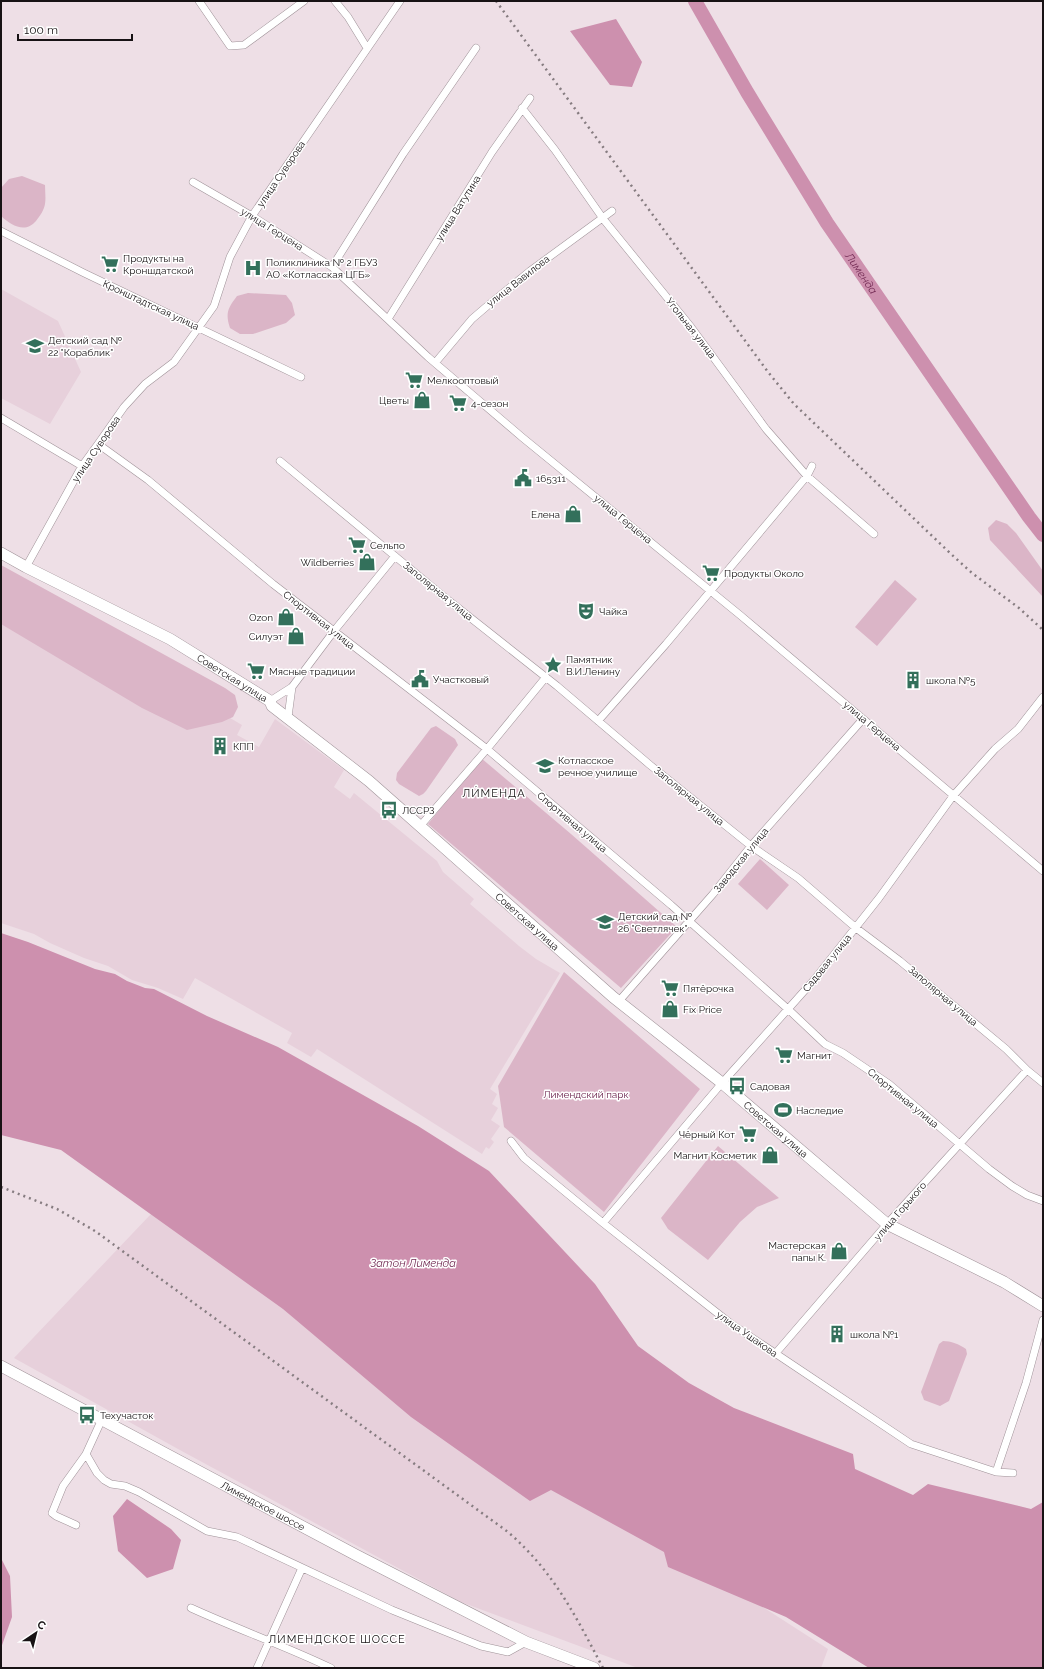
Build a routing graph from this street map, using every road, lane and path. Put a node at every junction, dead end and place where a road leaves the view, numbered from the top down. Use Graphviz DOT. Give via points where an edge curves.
graph roads {
  1 [pos="199,1"];
  2 [pos="304,1"];
  3 [pos="335,1"];
  4 [pos="400,1"];
  5 [pos="367,48"];
  6 [pos="476,48"];
  7 [pos="530,98"];
  8 [pos="522,108"];
  9 [pos="193,182"];
  10 [pos="612,210"];
  11 [pos="252,216"];
  12 [pos="602,217"];
  13 [pos="1,231"];
  14 [pos="332,267"];
  15 [pos="388,320"];
  16 [pos="199,327"];
  17 [pos="435,363"];
  18 [pos="301,377"];
  19 [pos="1,418"];
  20 [pos="98,444"];
  21 [pos="280,461"];
  22 [pos="82,466"];
  23 [pos="812,466"];
  24 [pos="807,476"];
  25 [pos="874,534"];
  26 [pos="1,553"];
  27 [pos="396,556"];
  28 [pos="26,567"];
  29 [pos="710,591"];
  30 [pos="334,631"];
  31 [pos="546,677"];
  32 [pos="292,687"];
  33 [pos="1043,696"];
  34 [pos="270,700"];
  35 [pos="288,717"];
  36 [pos="863,719"];
  37 [pos="598,721"];
  38 [pos="487,749"];
  39 [pos="953,796"];
  40 [pos="421,825"];
  41 [pos="751,846"];
  42 [pos="1043,871"];
  43 [pos="689,922"];
  44 [pos="856,928"];
  45 [pos="619,1002"];
  46 [pos="789,1010"];
  47 [pos="1027,1070"];
  48 [pos="722,1083"];
  49 [pos="1043,1083"];
  50 [pos="511,1141"];
  51 [pos="959,1144"];
  52 [pos="1043,1201"];
  53 [pos="603,1223"];
  54 [pos="887,1224"];
  55 [pos="1043,1306"];
  56 [pos="1043,1320"];
  57 [pos="774,1354"];
  58 [pos="1,1366"];
  59 [pos="102,1420"];
  60 [pos="86,1454"];
  61 [pos="996,1472"];
  62 [pos="1013,1473"];
  63 [pos="76,1525"];
  64 [pos="302,1568"];
  65 [pos="191,1608"];
  66 [pos="269,1640"];
  67 [pos="526,1642"];
  68 [pos="257,1668"];
  69 [pos="331,1668"];
  70 [pos="594,1668"];
  1 -- 2 [label="street" via="230,46 244,45"];
  3 -- 5 [label="street"];
  4 -- 5 [label="street, улица Суворова"];
  5 -- 11 [label="street, улица Суворова"];
  6 -- 14 [label="street" via="403,154"];
  7 -- 8 [label="street, улица Ватутина"];
  8 -- 12 [label="street, Угольная улица"];
  8 -- 15 [label="street, улица Ватутина"];
  9 -- 11 [label="street, улица Герцена"];
  10 -- 12 [label="street, улица Вавилова"];
  11 -- 14 [label="street, улица Герцена"];
  11 -- 16 [label="street, улица Суворова" via="230,257 214,306"];
  12 -- 17 [label="street, улица Вавилова" via="481,311"];
  12 -- 24 [label="street, Угольная улица" via="692,327 766,429"];
  13 -- 16 [label="street, Кронштадтская улица"];
  14 -- 15 [label="street, улица Герцена"];
  15 -- 17 [label="street, улица Герцена"];
  16 -- 18 [label="street, Кронштадтская улица"];
  16 -- 20 [label="street, улица Суворова" via="174,362 145,384 124,407"];
  17 -- 29 [label="street, улица Герцена"];
  19 -- 22 [label="street"];
  20 -- 22 [label="street, улица Суворова"];
  20 -- 30 [label="street, Спортивная улица" via="156,486 273,584"];
  21 -- 27 [label="street, Заполярная улица"];
  22 -- 28 [label="street, улица Суворова"];
  23 -- 24 [label="street"];
  24 -- 25 [label="street, Угольная улица"];
  24 -- 29 [label="street"];
  26 -- 28 [label="main road, Советская улица"];
  27 -- 30 [label="street"];
  27 -- 31 [label="street, Заполярная улица"];
  28 -- 34 [label="main road, Советская улица" via="170,639"];
  29 -- 36 [label="street, улица Герцена"];
  29 -- 37 [label="street"];
  30 -- 32 [label="street"];
  30 -- 38 [label="street, Спортивная улица"];
  31 -- 37 [label="street, Заполярная улица"];
  31 -- 38 [label="street"];
  32 -- 34 [label="street"];
  32 -- 35 [label="street"];
  33 -- 39 [label="street, Садовая улица" via="1018,729 995,749"];
  34 -- 35 [label="main road, Советская улица" via="272,706"];
  35 -- 40 [label="main road, Советская улица"];
  36 -- 39 [label="street, улица Герцена"];
  36 -- 41 [label="street, Заводская улица"];
  37 -- 41 [label="street, Заполярная улица"];
  38 -- 40 [label="street"];
  38 -- 43 [label="street, Спортивная улица"];
  39 -- 42 [label="street, улица Герцена"];
  39 -- 44 [label="street, Садовая улица"];
  40 -- 45 [label="main road, Советская улица"];
  41 -- 43 [label="street, Заводская улица"];
  41 -- 44 [label="street, Заполярная улица" via="798,878"];
  43 -- 45 [label="street, Заводская улица"];
  43 -- 46 [label="street, Спортивная улица"];
  44 -- 46 [label="street, Садовая улица"];
  44 -- 47 [label="street, Заполярная улица" via="1000,1044"];
  45 -- 48 [label="main road, Советская улица"];
  46 -- 48 [label="street, Садовая улица"];
  46 -- 51 [label="street, Спортивная улица" via="824,1044 843,1053 889,1084"];
  47 -- 49 [label="street, Заполярная улица"];
  47 -- 51 [label="street, улица Горького"];
  48 -- 53 [label="street, Садовая улица"];
  48 -- 54 [label="main road, Советская улица"];
  50 -- 53 [label="street, улица Ушакова" via="524,1158"];
  51 -- 52 [label="street, Спортивная улица" via="1026,1195"];
  51 -- 54 [label="street, улица Горького"];
  53 -- 57 [label="street, улица Ушакова" via="730,1323"];
  54 -- 55 [label="main road, Советская улица" via="1004,1282"];
  54 -- 57 [label="street, улица Горького"];
  56 -- 61 [label="street" via="1026,1383"];
  57 -- 61 [label="street, улица Ушакова" via="911,1444"];
  58 -- 59 [label="main road, Лимендское шоссе"];
  59 -- 60 [label="street"];
  59 -- 67 [label="main road, Лимендское шоссе"];
  60 -- 63 [label="street" via="63,1486 52,1513"];
  60 -- 64 [label="street" via="104,1480 139,1492 207,1531 237,1538"];
  61 -- 62 [label="street, улица Ушакова"];
  64 -- 66 [label="street"];
  64 -- 67 [label="street" via="392,1610 481,1646 508,1652"];
  65 -- 66 [label="street"];
  66 -- 68 [label="street"];
  66 -- 69 [label="street"];
  67 -- 70 [label="main road, Лимендское шоссе"];
}
